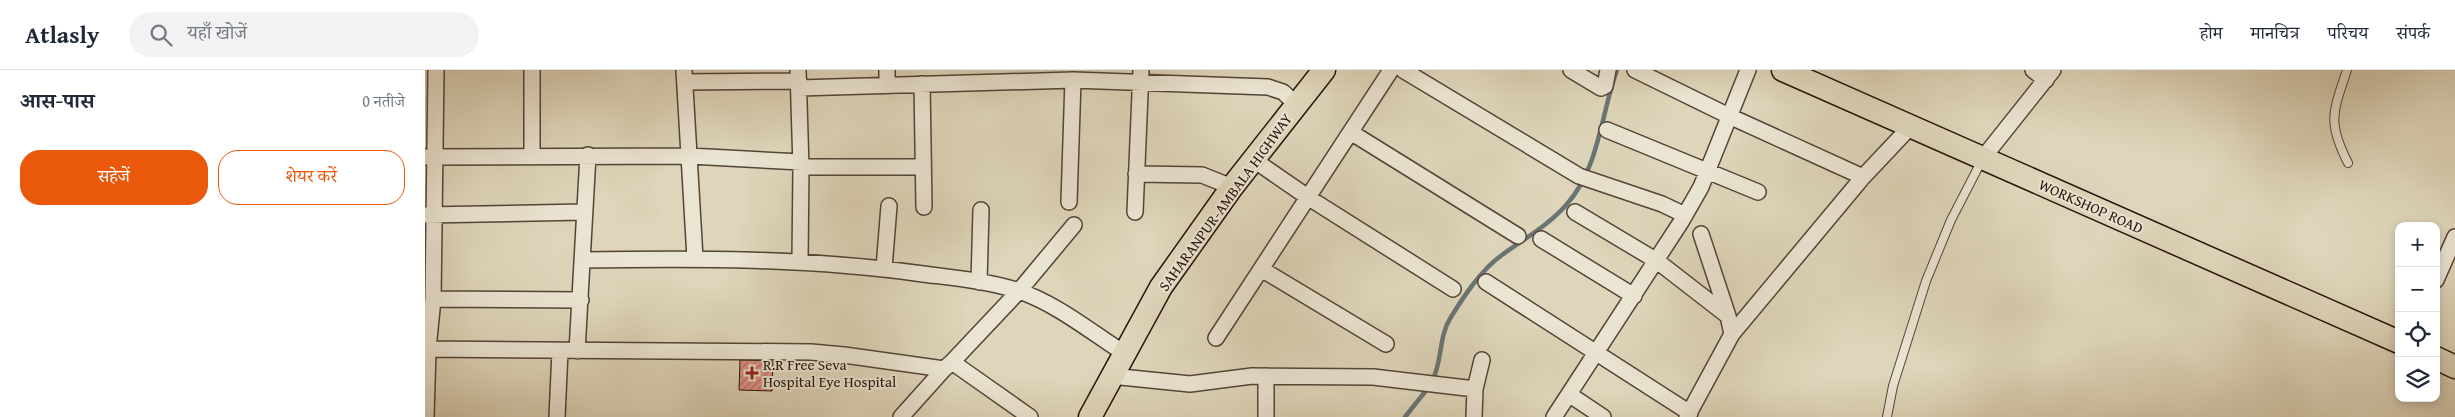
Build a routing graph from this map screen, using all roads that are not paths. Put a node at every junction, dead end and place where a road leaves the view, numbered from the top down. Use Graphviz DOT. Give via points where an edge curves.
graph roads {
  1 [pos="437,70"];
  2 [pos="532,70"];
  3 [pos="1391,70"];
  4 [pos="1403,70"];
  5 [pos="1571,70"];
  6 [pos="1608,70"];
  7 [pos="1635,70"];
  8 [pos="1748,70"];
  9 [pos="1783,70"];
  10 [pos="1818,70"];
  11 [pos="2033,70"];
  12 [pos="2347,70"];
  13 [pos="1321,71"];
  14 [pos="2050,75"];
  15 [pos="685,76"];
  16 [pos="970,76"];
  17 [pos="1142,76"];
  18 [pos="887,78"];
  19 [pos="799,79"];
  20 [pos="1073,80"];
  21 [pos="922,84"];
  22 [pos="1297,105"];
  23 [pos="1729,116"];
  24 [pos="1911,126"];
  25 [pos="1607,130"];
  26 [pos="1352,133"];
  27 [pos="1987,153"];
  28 [pos="588,155"];
  29 [pos="532,156"];
  30 [pos="690,156"];
  31 [pos="430,157"];
  32 [pos="1254,160"];
  33 [pos="2348,163"];
  34 [pos="801,164"];
  35 [pos="923,167"];
  36 [pos="1707,171"];
  37 [pos="1136,174"];
  38 [pos="1863,177"];
  39 [pos="1232,187"];
  40 [pos="1758,192"];
  41 [pos="1309,198"];
  42 [pos="1069,202"];
  43 [pos="889,206"];
  44 [pos="925,207"];
  45 [pos="981,210"];
  46 [pos="584,212"];
  47 [pos="1135,212"];
  48 [pos="1575,212"];
  49 [pos="430,215"];
  50 [pos="1685,215"];
  51 [pos="1074,225"];
  52 [pos="1701,234"];
  53 [pos="1518,236"];
  54 [pos="2455,237"];
  55 [pos="1541,239"];
  56 [pos="695,258"];
  57 [pos="582,260"];
  58 [pos="800,261"];
  59 [pos="1657,261"];
  60 [pos="429,262"];
  61 [pos="2449,266"];
  62 [pos="884,268"];
  63 [pos="1263,270"];
  64 [pos="2440,276"];
  65 [pos="979,282"];
  66 [pos="1486,282"];
  67 [pos="1453,289"];
  68 [pos="1019,291"];
  69 [pos="1633,296"];
  70 [pos="433,299"];
  71 [pos="581,300"];
  72 [pos="1728,316"];
  73 [pos="2395,324"];
  74 [pos="1732,334"];
  75 [pos="1216,338"];
  76 [pos="2395,340"];
  77 [pos="1386,344"];
  78 [pos="2440,344"];
  79 [pos="426,349"];
  80 [pos="560,350"];
  81 [pos="2455,350"];
  82 [pos="577,351"];
  83 [pos="1598,352"];
  84 [pos="1124,353"];
  85 [pos="1482,360"];
  86 [pos="2440,360"];
  87 [pos="948,366"];
  88 [pos="2455,367"];
  89 [pos="1111,376"];
  90 [pos="1266,376"];
  91 [pos="1475,389"];
  92 [pos="1569,395"];
  93 [pos="1688,415"];
  94 [pos="1028,416"];
  95 [pos="426,417"];
  96 [pos="557,417"];
  97 [pos="901,417"];
  98 [pos="1090,417"];
  99 [pos="1266,417"];
  100 [pos="1475,417"];
  101 [pos="1554,417"];
  102 [pos="1603,417"];
  103 [pos="1887,417"];
  1 -- 31 [label="street"];
  2 -- 29 [label="street"];
  3 -- 26 [label="street"];
  4 -- 50 [label="street" via="1584,179 1662,204"];
  5 -- 6 [label="street" via="1601,88 1605,86"];
  7 -- 23 [label="street"];
  8 -- 23 [label="street"];
  9 -- 24 [label="main road, WORKSHOP ROAD"];
  10 -- 27 [label="main road, WORKSHOP ROAD"];
  11 -- 14 [label="street"];
  12 -- 33 [label="lane" via="2334,110 2333,124"];
  13 -- 22 [label="main road, SAHARANPUR-AMBALA HIGHWAY"];
  14 -- 27 [label="street"];
  15 -- 19 [label="street"];
  15 -- 30 [label="street"];
  16 -- 20 [label="street"];
  16 -- 21 [label="street"];
  17 -- 20 [label="street"];
  17 -- 22 [label="street" via="1268,87 1283,92"];
  17 -- 37 [label="street"];
  18 -- 19 [label="street"];
  18 -- 21 [label="street"];
  19 -- 34 [label="street"];
  20 -- 42 [label="street"];
  21 -- 35 [label="street"];
  22 -- 32 [label="main road, SAHARANPUR-AMBALA HIGHWAY"];
  23 -- 36 [label="street"];
  23 -- 38 [label="street"];
  24 -- 27 [label="main road, WORKSHOP ROAD"];
  24 -- 38 [label="street"];
  25 -- 36 [label="street"];
  26 -- 41 [label="street"];
  26 -- 53 [label="street"];
  27 -- 73 [label="main road, WORKSHOP ROAD"];
  27 -- 76 [label="main road, WORKSHOP ROAD"];
  27 -- 103 [label="lane" via="1951,220 1926,281 1893,386"];
  28 -- 29 [label="street"];
  28 -- 30 [label="street"];
  28 -- 46 [label="street"];
  29 -- 31 [label="street"];
  30 -- 34 [label="street"];
  30 -- 56 [label="street"];
  31 -- 49 [label="street"];
  32 -- 39 [label="main road, SAHARANPUR-AMBALA HIGHWAY"];
  32 -- 41 [label="street"];
  34 -- 35 [label="street"];
  34 -- 58 [label="street"];
  35 -- 44 [label="street"];
  36 -- 40 [label="street"];
  36 -- 50 [label="street"];
  37 -- 39 [label="street" via="1195,174 1214,178"];
  37 -- 47 [label="street"];
  38 -- 74 [label="street"];
  39 -- 84 [label="main road, SAHARANPUR-AMBALA HIGHWAY" via="1161,287"];
  41 -- 63 [label="street"];
  41 -- 67 [label="street"];
  43 -- 62 [label="street"];
  45 -- 65 [label="street"];
  46 -- 49 [label="street"];
  46 -- 57 [label="street"];
  48 -- 59 [label="street"];
  49 -- 60 [label="street"];
  50 -- 59 [label="street"];
  51 -- 68 [label="street"];
  52 -- 72 [label="street"];
  54 -- 61 [label="street"];
  55 -- 69 [label="street"];
  56 -- 57 [label="street"];
  56 -- 58 [label="street"];
  57 -- 71 [label="street"];
  58 -- 62 [label="street"];
  59 -- 69 [label="street"];
  59 -- 72 [label="street"];
  60 -- 70 [label="street"];
  61 -- 64 [label="street"];
  62 -- 65 [label="street"];
  63 -- 75 [label="street"];
  63 -- 77 [label="street"];
  65 -- 68 [label="street"];
  66 -- 83 [label="street"];
  68 -- 84 [label="street" via="1045,303"];
  68 -- 87 [label="street"];
  69 -- 83 [label="street"];
  70 -- 71 [label="street"];
  70 -- 79 [label="street"];
  71 -- 82 [label="street"];
  72 -- 74 [label="street"];
  74 -- 93 [label="street"];
  78 -- 81 [label="main road"];
  79 -- 80 [label="street"];
  79 -- 95 [label="street"];
  80 -- 82 [label="street"];
  80 -- 96 [label="street"];
  82 -- 87 [label="street" via="811,352"];
  83 -- 92 [label="street"];
  83 -- 93 [label="street"];
  84 -- 89 [label="main road, SAHARANPUR-AMBALA HIGHWAY"];
  85 -- 91 [label="street"];
  86 -- 88 [label="main road"];
  87 -- 94 [label="street"];
  87 -- 97 [label="street"];
  89 -- 90 [label="street" via="1190,384"];
  89 -- 98 [label="main road, SAHARANPUR-AMBALA HIGHWAY"];
  90 -- 91 [label="street" via="1373,376"];
  90 -- 99 [label="street"];
  91 -- 100 [label="street"];
  92 -- 101 [label="street"];
  92 -- 102 [label="street"];
}
